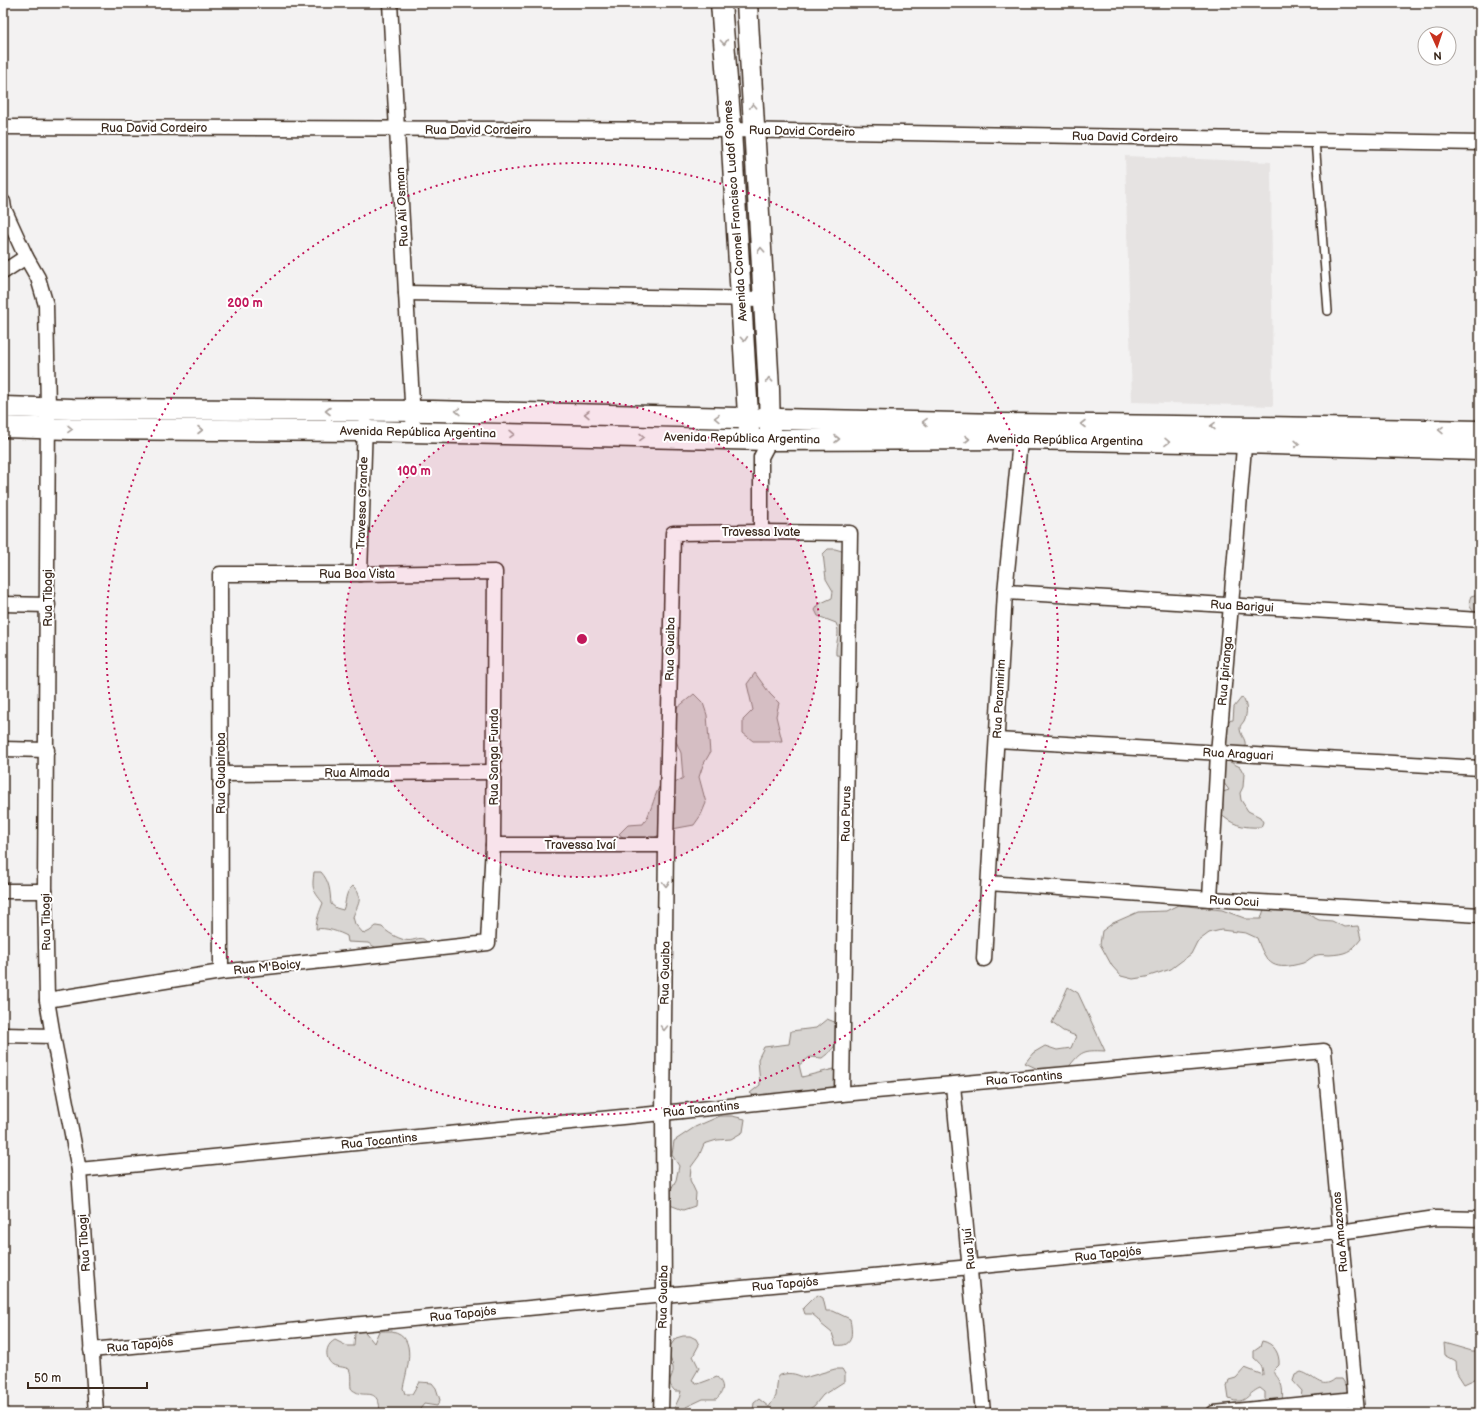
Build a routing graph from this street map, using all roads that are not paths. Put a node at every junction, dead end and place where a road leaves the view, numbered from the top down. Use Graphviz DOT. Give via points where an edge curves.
graph roads {
  1 [pos="390,3"];
  2 [pos="720,3"];
  3 [pos="748,3"];
  4 [pos="3,127"];
  5 [pos="397,129"];
  6 [pos="731,130"];
  7 [pos="754,131"];
  8 [pos="1315,140"];
  9 [pos="1480,143"];
  10 [pos="3,202"];
  11 [pos="26,257"];
  12 [pos="3,272"];
  13 [pos="406,293"];
  14 [pos="741,298"];
  15 [pos="764,299"];
  16 [pos="1328,311"];
  17 [pos="3,407"];
  18 [pos="48,408"];
  19 [pos="366,411"];
  20 [pos="413,411"];
  21 [pos="748,419"];
  22 [pos="770,419"];
  23 [pos="3,427"];
  24 [pos="48,428"];
  25 [pos="365,431"];
  26 [pos="1020,431"];
  27 [pos="1480,431"];
  28 [pos="414,432"];
  29 [pos="1245,435"];
  30 [pos="750,440"];
  31 [pos="770,440"];
  32 [pos="1480,450"];
  33 [pos="761,457"];
  34 [pos="673,532"];
  35 [pos="762,532"];
  36 [pos="850,534"];
  37 [pos="494,572"];
  38 [pos="220,574"];
  39 [pos="360,574"];
  40 [pos="1004,592"];
  41 [pos="3,604"];
  42 [pos="48,605"];
  43 [pos="1231,605"];
  44 [pos="1480,620"];
  45 [pos="997,740"];
  46 [pos="3,749"];
  47 [pos="47,750"];
  48 [pos="1218,753"];
  49 [pos="1480,768"];
  50 [pos="494,772"];
  51 [pos="221,774"];
  52 [pos="493,845"];
  53 [pos="666,845"];
  54 [pos="989,884"];
  55 [pos="3,890"];
  56 [pos="46,891"];
  57 [pos="1210,899"];
  58 [pos="1480,915"];
  59 [pos="488,943"];
  60 [pos="984,959"];
  61 [pos="221,972"];
  62 [pos="47,1000"];
  63 [pos="3,1035"];
  64 [pos="53,1036"];
  65 [pos="1324,1051"];
  66 [pos="953,1085"];
  67 [pos="842,1094"];
  68 [pos="663,1113"];
  69 [pos="79,1170"];
  70 [pos="1480,1219"];
  71 [pos="1340,1232"];
  72 [pos="971,1268"];
  73 [pos="664,1295"];
  74 [pos="91,1350"];
  75 [pos="1355,1399"];
  76 [pos="96,1413"];
  77 [pos="661,1413"];
  78 [pos="983,1413"];
  79 [pos="1214,1413"];
  80 [pos="1357,1413"];
  1 -- 5 [label="street, Rua Ali Osman"];
  2 -- 6 [label="main road, Avenida Coronel Francisco Ludof Gomes, one-way"];
  7 -- 3 [label="main road, Avenida Coronel Francisco Ludof Gomes, one-way"];
  4 -- 5 [label="street, Rua David Cordeiro"];
  5 -- 6 [label="street, Rua David Cordeiro"];
  5 -- 13 [label="street, Rua Ali Osman"];
  6 -- 7 [label="street, Rua David Cordeiro"];
  6 -- 14 [label="main road, Avenida Coronel Francisco Ludof Gomes"];
  7 -- 8 [label="street, Rua David Cordeiro"];
  15 -- 7 [label="main road, Avenida Coronel Francisco Ludof Gomes, one-way"];
  8 -- 9 [label="street, Rua David Cordeiro"];
  8 -- 16 [label="lane"];
  10 -- 11 [label="street"];
  11 -- 12 [label="street"];
  11 -- 18 [label="street" via="38,278 46,306"];
  13 -- 14 [label="street"];
  13 -- 20 [label="street, Rua Ali Osman"];
  14 -- 15 [label="street"];
  14 -- 21 [label="main road, Avenida Coronel Francisco Ludof Gomes, one-way"];
  22 -- 15 [label="main road, Avenida Coronel Francisco Ludof Gomes, one-way"];
  17 -- 18 [label="main road, Avenida República Argentina"];
  19 -- 18 [label="main road, Avenida República Argentina, one-way"];
  18 -- 24 [label="street, Rua Tibagi"];
  19 -- 20 [label="main road, Avenida República Argentina"];
  19 -- 25 [label="street, Travessa Grande"];
  21 -- 20 [label="main road, Avenida República Argentina, one-way"];
  20 -- 28 [label="street, Rua Ali Osman"];
  21 -- 22 [label="main road, Avenida República Argentina"];
  21 -- 30 [label="main road, Avenida Coronel Francisco Ludof Gomes"];
  26 -- 22 [label="main road, Avenida República Argentina, one-way"];
  22 -- 31 [label="main road, Avenida Coronel Francisco Ludof Gomes"];
  23 -- 24 [label="main road, Avenida República Argentina"];
  24 -- 25 [label="main road, Avenida República Argentina, one-way"];
  24 -- 42 [label="street, Rua Tibagi"];
  25 -- 28 [label="main road, Avenida República Argentina"];
  25 -- 39 [label="street, Travessa Grande"];
  26 -- 29 [label="main road, Avenida República Argentina"];
  31 -- 26 [label="main road, Avenida República Argentina, one-way"];
  26 -- 40 [label="street, Rua Paramirim"];
  27 -- 29 [label="main road, Avenida República Argentina, one-way"];
  28 -- 30 [label="main road, Avenida República Argentina, one-way"];
  29 -- 32 [label="main road, Avenida República Argentina, one-way"];
  29 -- 43 [label="street, Rua Ipiranga"];
  30 -- 31 [label="main road, Avenida República Argentina"];
  30 -- 33 [label="street"];
  31 -- 33 [label="street"];
  33 -- 35 [label="street"];
  34 -- 35 [label="street, Travessa Ivate"];
  34 -- 53 [label="street, Rua Guaiba"];
  35 -- 36 [label="street, Travessa Ivate"];
  36 -- 67 [label="street, Rua Purus"];
  37 -- 39 [label="street, Rua Boa Vista"];
  37 -- 50 [label="street, Rua Sanga Funda"];
  38 -- 39 [label="street, Rua Boa Vista"];
  38 -- 51 [label="street, Rua Guabiroba"];
  40 -- 43 [label="street, Rua Barigui"];
  40 -- 45 [label="street, Rua Paramirim"];
  41 -- 42 [label="street"];
  42 -- 47 [label="street, Rua Tibagi"];
  43 -- 44 [label="street, Rua Barigui"];
  43 -- 48 [label="street, Rua Ipiranga"];
  45 -- 48 [label="street, Rua Araguari"];
  45 -- 54 [label="street, Rua Paramirim"];
  46 -- 47 [label="street"];
  47 -- 56 [label="street, Rua Tibagi"];
  48 -- 49 [label="street, Rua Araguari"];
  48 -- 57 [label="street, Rua Ipiranga"];
  50 -- 51 [label="street, Rua Almada"];
  50 -- 52 [label="street, Rua Sanga Funda"];
  51 -- 61 [label="street, Rua Guabiroba"];
  52 -- 53 [label="street, Travessa Ivaí"];
  52 -- 59 [label="street, Rua Sanga Funda"];
  53 -- 68 [label="street, Rua Guaiba, one-way"];
  54 -- 57 [label="street, Rua Ocui"];
  54 -- 60 [label="street, Rua Paramirim"];
  55 -- 56 [label="street"];
  56 -- 62 [label="street, Rua Tibagi"];
  57 -- 58 [label="street, Rua Ocui"];
  59 -- 61 [label="street, Rua M'Boicy"];
  61 -- 62 [label="street, Rua M'Boicy"];
  62 -- 64 [label="street, Rua Tibagi"];
  63 -- 64 [label="street"];
  64 -- 69 [label="street, Rua Tibagi"];
  65 -- 66 [label="street, Rua Tocantins"];
  65 -- 71 [label="street, Rua Amazonas"];
  66 -- 67 [label="street, Rua Tocantins"];
  66 -- 72 [label="street, Rua Ijuí"];
  67 -- 68 [label="street, Rua Tocantins"];
  68 -- 69 [label="street, Rua Tocantins"];
  68 -- 73 [label="street, Rua Guaiba"];
  69 -- 74 [label="street, Rua Tibagi"];
  70 -- 71 [label="street, Rua Tapajós" via="1436,1218"];
  71 -- 72 [label="street, Rua Tapajós"];
  71 -- 75 [label="street, Rua Amazonas"];
  72 -- 73 [label="street, Rua Tapajós"];
  72 -- 78 [label="street, Rua Ijuí"];
  73 -- 74 [label="street, Rua Tapajós"];
  73 -- 77 [label="street, Rua Guaiba"];
  74 -- 76 [label="street, Rua Tibagi"];
  75 -- 79 [label="street"];
  75 -- 80 [label="street, Rua Amazonas"];
}
